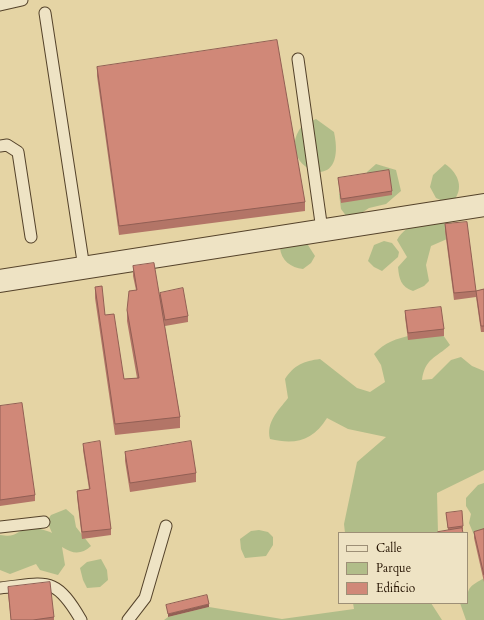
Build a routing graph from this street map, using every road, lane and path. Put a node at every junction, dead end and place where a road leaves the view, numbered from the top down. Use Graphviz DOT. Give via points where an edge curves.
graph roads {
  1 [pos="22,0"];
  2 [pos="0,6"];
  3 [pos="45,13"];
  4 [pos="298,59"];
  5 [pos="0,146"];
  6 [pos="484,205"];
  7 [pos="322,230"];
  8 [pos="31,237"];
  9 [pos="84,268"];
  10 [pos="0,280"];
  11 [pos="44,522"];
  12 [pos="166,526"];
  13 [pos="0,527"];
  14 [pos="0,588"];
  15 [pos="81,620"];
  16 [pos="128,620"];
  1 -- 2 [label="lane"];
  3 -- 9 [label="lane"];
  4 -- 7 [label="lane"];
  5 -- 8 [label="lane" via="7,145 18,152"];
  6 -- 7 [label="street"];
  7 -- 9 [label="street"];
  9 -- 10 [label="street"];
  11 -- 13 [label="lane"];
  12 -- 16 [label="lane" via="145,598"];
  14 -- 15 [label="lane" via="44,583 59,589"];
}
